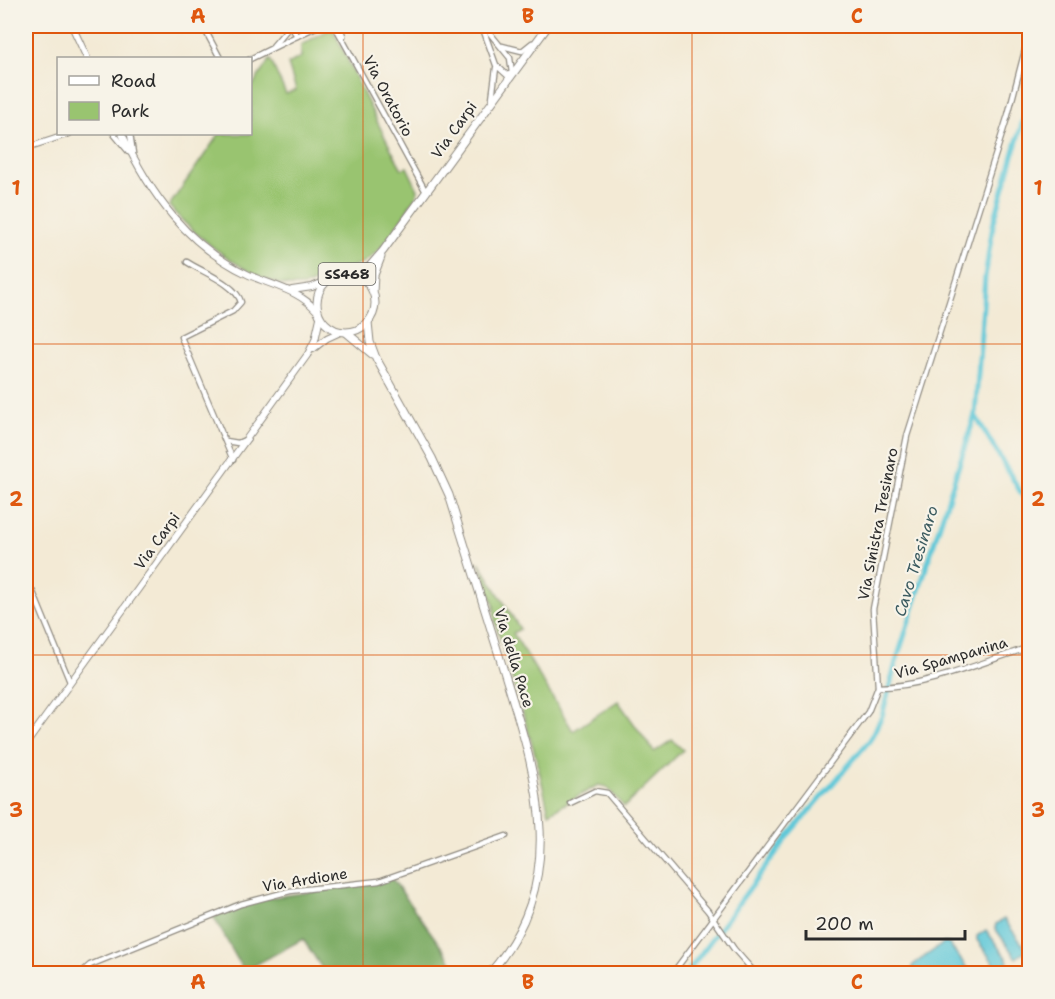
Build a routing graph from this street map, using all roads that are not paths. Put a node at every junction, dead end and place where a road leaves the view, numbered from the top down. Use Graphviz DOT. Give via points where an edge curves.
graph roads {
  1 [pos="72,26"];
  2 [pos="203,26"];
  3 [pos="290,26"];
  4 [pos="318,26"];
  5 [pos="335,26"];
  6 [pos="340,26"];
  7 [pos="483,26"];
  8 [pos="548,26"];
  9 [pos="1029,31"];
  10 [pos="297,36"];
  11 [pos="539,37"];
  12 [pos="346,44"];
  13 [pos="502,46"];
  14 [pos="264,53"];
  15 [pos="87,57"];
  16 [pos="219,57"];
  17 [pos="252,58"];
  18 [pos="496,65"];
  19 [pos="512,74"];
  20 [pos="491,103"];
  21 [pos="66,135"];
  22 [pos="115,135"];
  23 [pos="122,135"];
  24 [pos="130,135"];
  25 [pos="26,148"];
  26 [pos="134,159"];
  27 [pos="426,192"];
  28 [pos="384,252"];
  29 [pos="187,262"];
  30 [pos="349,274"];
  31 [pos="326,281"];
  32 [pos="288,290"];
  33 [pos="373,292"];
  34 [pos="318,314"];
  35 [pos="368,322"];
  36 [pos="344,332"];
  37 [pos="308,354"];
  38 [pos="376,358"];
  39 [pos="247,439"];
  40 [pos="226,441"];
  41 [pos="233,460"];
  42 [pos="26,586"];
  43 [pos="1029,647"];
  44 [pos="70,682"];
  45 [pos="878,687"];
  46 [pos="26,744"];
  47 [pos="570,803"];
  48 [pos="506,836"];
  49 [pos="714,920"];
  50 [pos="80,974"];
  51 [pos="489,974"];
  52 [pos="672,974"];
  53 [pos="756,974"];
  1 -- 15 [label="main road"];
  2 -- 16 [label="street"];
  3 -- 10 [label="street"];
  3 -- 14 [label="street"];
  4 -- 10 [label="street"];
  5 -- 12 [label="street, Via Oratorio"];
  6 -- 12 [label="street, Via Oratorio"];
  7 -- 13 [label="street"];
  7 -- 18 [label="street"];
  8 -- 11 [label="main road, Via Carpi / SS468"];
  9 -- 45 [label="street, Via Sinistra Tresinaro" via="1008,115 907,436 873,609"];
  10 -- 14 [label="street"];
  11 -- 13 [label="street" via="522,51"];
  11 -- 19 [label="main road, Via Carpi / SS468"];
  12 -- 27 [label="street, Via Oratorio"];
  13 -- 19 [label="street" via="512,62"];
  14 -- 17 [label="street"];
  18 -- 19 [label="street" via="503,74"];
  18 -- 20 [label="street"];
  19 -- 20 [label="main road, Via Carpi / SS468"];
  20 -- 27 [label="main road, Via Carpi / SS468"];
  21 -- 25 [label="street"];
  22 -- 26 [label="street"];
  23 -- 26 [label="main road"];
  24 -- 26 [label="street"];
  26 -- 32 [label="main road" via="170,215 198,242 240,270"];
  27 -- 28 [label="main road, Via Carpi / SS468"];
  28 -- 30 [label="main road, Via Carpi / SS468" via="369,267"];
  28 -- 33 [label="main road, Via Carpi / SS468" via="374,275"];
  29 -- 40 [label="street" via="230,288 241,302 233,311 181,337"];
  30 -- 31 [label="main road, Via Carpi / SS468"];
  30 -- 33 [label="main road, SS468" via="363,279"];
  31 -- 32 [label="main road"];
  31 -- 34 [label="main road, Via Carpi / SS468" via="316,298"];
  32 -- 34 [label="main road" via="303,296"];
  33 -- 35 [label="main road, Via Carpi / SS468" via="375,308"];
  34 -- 36 [label="main road" via="328,327"];
  34 -- 37 [label="main road, Via Carpi" via="315,340"];
  35 -- 36 [label="main road, Via Carpi" via="358,330"];
  35 -- 38 [label="main road, Via della Pace / SS468"];
  36 -- 37 [label="main road, Via Carpi" via="327,338"];
  36 -- 38 [label="main road, Via della Pace"];
  37 -- 39 [label="main road, Via Carpi"];
  38 -- 51 [label="main road, Via della Pace" via="449,495 534,774 541,827 537,878 519,931"];
  39 -- 40 [label="street" via="238,443"];
  39 -- 41 [label="main road, Via Carpi"];
  40 -- 41 [label="street"];
  41 -- 44 [label="main road, Via Carpi"];
  42 -- 44 [label="street" via="33,592"];
  43 -- 45 [label="street, Via Spampanina" via="917,683"];
  44 -- 46 [label="main road, Via Carpi"];
  45 -- 49 [label="street, Via Sinistra Tresinaro" via="868,712"];
  47 -- 49 [label="street" via="595,791 606,793"];
  48 -- 50 [label="street, Via Ardione" via="379,881 290,891 241,904 90,965"];
  49 -- 52 [label="street, Via Sinistra Tresinaro"];
  49 -- 53 [label="street"];
}
